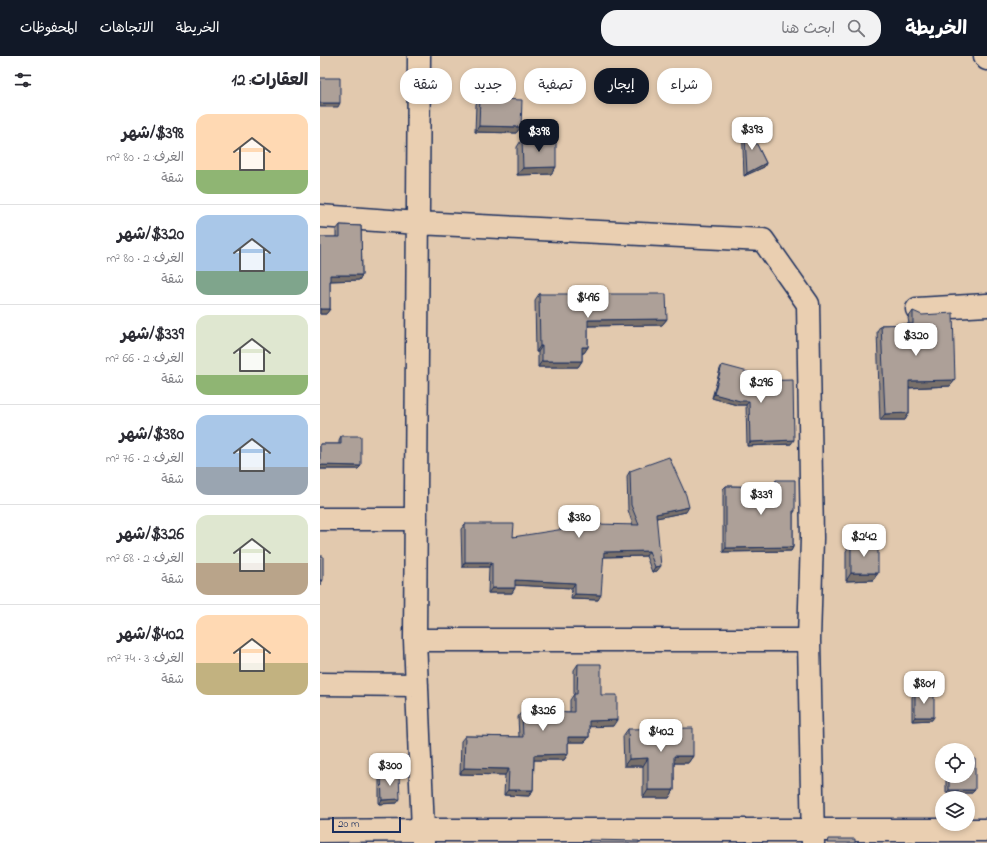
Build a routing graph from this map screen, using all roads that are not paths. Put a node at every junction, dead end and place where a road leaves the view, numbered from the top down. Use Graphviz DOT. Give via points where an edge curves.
graph roads {
  1 [pos="419,56"];
  2 [pos="985,56"];
  3 [pos="987,59"];
  4 [pos="320,216"];
  5 [pos="418,223"];
  6 [pos="987,305"];
  7 [pos="917,309"];
  8 [pos="320,519"];
  9 [pos="416,519"];
  10 [pos="415,640"];
  11 [pos="809,640"];
  12 [pos="320,684"];
  13 [pos="417,685"];
  14 [pos="987,830"];
  15 [pos="320,831"];
  16 [pos="423,836"];
  17 [pos="813,836"];
  1 -- 5 [label="street"];
  2 -- 3 [label="street"];
  4 -- 5 [label="street"];
  5 -- 9 [label="street"];
  5 -- 11 [label="street" via="763,240 808,304 812,538"];
  6 -- 7 [label="street"];
  8 -- 9 [label="street"];
  9 -- 10 [label="street"];
  10 -- 11 [label="street"];
  10 -- 13 [label="street"];
  11 -- 17 [label="street"];
  12 -- 13 [label="street"];
  13 -- 16 [label="street"];
  14 -- 17 [label="street"];
  15 -- 16 [label="street"];
  16 -- 17 [label="street"];
}
